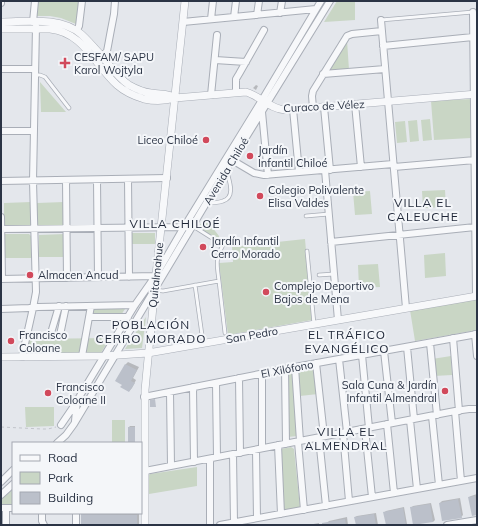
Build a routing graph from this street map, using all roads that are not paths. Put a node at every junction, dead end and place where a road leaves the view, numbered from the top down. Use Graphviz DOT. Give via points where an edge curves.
graph roads {
  1 [pos="35,1"];
  2 [pos="82,1"];
  3 [pos="116,1"];
  4 [pos="185,1"];
  5 [pos="213,1"];
  6 [pos="236,1"];
  7 [pos="259,1"];
  8 [pos="282,1"];
  9 [pos="321,1"];
  10 [pos="330,1"];
  11 [pos="316,9"];
  12 [pos="473,12"];
  13 [pos="280,13"];
  14 [pos="257,15"];
  15 [pos="234,17"];
  16 [pos="211,19"];
  17 [pos="381,20"];
  18 [pos="1,22"];
  19 [pos="183,22"];
  20 [pos="35,24"];
  21 [pos="1,29"];
  22 [pos="76,30"];
  23 [pos="264,30"];
  24 [pos="382,31"];
  25 [pos="217,34"];
  26 [pos="474,37"];
  27 [pos="383,46"];
  28 [pos="102,56"];
  29 [pos="214,60"];
  30 [pos="246,62"];
  31 [pos="1,69"];
  32 [pos="385,69"];
  33 [pos="35,72"];
  34 [pos="323,74"];
  35 [pos="236,92"];
  36 [pos="476,94"];
  37 [pos="211,95"];
  38 [pos="175,98"];
  39 [pos="265,102"];
  40 [pos="388,102"];
  41 [pos="355,104"];
  42 [pos="324,107"];
  43 [pos="70,108"];
  44 [pos="314,108"];
  45 [pos="293,109"];
  46 [pos="262,112"];
  47 [pos="1,131"];
  48 [pos="34,131"];
  49 [pos="476,139"];
  50 [pos="232,160"];
  51 [pos="475,160"];
  52 [pos="394,166"];
  53 [pos="361,167"];
  54 [pos="226,170"];
  55 [pos="327,170"];
  56 [pos="299,172"];
  57 [pos="268,175"];
  58 [pos="166,178"];
  59 [pos="128,179"];
  60 [pos="66,180"];
  61 [pos="97,180"];
  62 [pos="1,181"];
  63 [pos="34,181"];
  64 [pos="207,203"];
  65 [pos="329,214"];
  66 [pos="306,216"];
  67 [pos="1,217"];
  68 [pos="192,226"];
  69 [pos="184,227"];
  70 [pos="475,227"];
  71 [pos="66,228"];
  72 [pos="97,228"];
  73 [pos="128,228"];
  74 [pos="161,228"];
  75 [pos="1,229"];
  76 [pos="35,229"];
  77 [pos="400,236"];
  78 [pos="331,242"];
  79 [pos="307,252"];
  80 [pos="334,274"];
  81 [pos="319,275"];
  82 [pos="155,276"];
  83 [pos="98,277"];
  84 [pos="129,277"];
  85 [pos="36,278"];
  86 [pos="67,278"];
  87 [pos="1,279"];
  88 [pos="219,281"];
  89 [pos="194,285"];
  90 [pos="155,290"];
  91 [pos="476,296"];
  92 [pos="135,305"];
  93 [pos="59,306"];
  94 [pos="66,306"];
  95 [pos="91,306"];
  96 [pos="33,308"];
  97 [pos="406,308"];
  98 [pos="1,309"];
  99 [pos="89,317"];
  100 [pos="128,317"];
  101 [pos="338,320"];
  102 [pos="314,324"];
  103 [pos="225,333"];
  104 [pos="476,334"];
  105 [pos="202,335"];
  106 [pos="453,338"];
  107 [pos="430,343"];
  108 [pos="407,347"];
  109 [pos="384,351"];
  110 [pos="148,353"];
  111 [pos="116,354"];
  112 [pos="362,355"];
  113 [pos="22,356"];
  114 [pos="82,356"];
  115 [pos="104,356"];
  116 [pos="477,356"];
  117 [pos="1,357"];
  118 [pos="339,359"];
  119 [pos="316,363"];
  120 [pos="295,367"];
  121 [pos="285,369"];
  122 [pos="262,374"];
  123 [pos="239,378"];
  124 [pos="216,383"];
  125 [pos="193,387"];
  126 [pos="170,392"];
  127 [pos="144,397"];
  128 [pos="77,401"];
  129 [pos="477,409"];
  130 [pos="457,411"];
  131 [pos="435,415"];
  132 [pos="412,420"];
  133 [pos="61,424"];
  134 [pos="74,424"];
  135 [pos="389,424"];
  136 [pos="367,428"];
  137 [pos="345,432"];
  138 [pos="322,437"];
  139 [pos="299,441"];
  140 [pos="58,442"];
  141 [pos="286,444"];
  142 [pos="278,445"];
  143 [pos="143,447"];
  144 [pos="259,449"];
  145 [pos="240,453"];
  146 [pos="233,454"];
  147 [pos="217,457"];
  148 [pos="210,459"];
  149 [pos="194,462"];
  150 [pos="171,466"];
  151 [pos="12,471"];
  152 [pos="144,475"];
  153 [pos="477,478"];
  154 [pos="461,481"];
  155 [pos="1,482"];
  156 [pos="12,485"];
  157 [pos="439,485"];
  158 [pos="417,489"];
  159 [pos="394,493"];
  160 [pos="1,495"];
  161 [pos="372,498"];
  162 [pos="349,502"];
  163 [pos="326,506"];
  164 [pos="143,507"];
  165 [pos="4,508"];
  166 [pos="304,510"];
  167 [pos="42,514"];
  168 [pos="76,514"];
  169 [pos="281,514"];
  170 [pos="257,518"];
  171 [pos="477,520"];
  172 [pos="234,522"];
  173 [pos="6,525"];
  174 [pos="44,525"];
  175 [pos="76,525"];
  176 [pos="145,525"];
  177 [pos="210,525"];
  178 [pos="220,525"];
  179 [pos="447,525"];
  1 -- 20 [label="street"];
  2 -- 22 [label="street" via="79,26"];
  3 -- 28 [label="street" via="108,46"];
  4 -- 19 [label="street, Quitalmahue"];
  5 -- 16 [label="street"];
  6 -- 15 [label="street"];
  7 -- 14 [label="street"];
  8 -- 13 [label="street"];
  9 -- 11 [label="street, Avenida Chiloé"];
  10 -- 39 [label="street, Avenida Chiloé"];
  11 -- 13 [label="street"];
  11 -- 39 [label="street, Avenida Chiloé"];
  12 -- 17 [label="lane"];
  12 -- 26 [label="street"];
  13 -- 14 [label="street"];
  14 -- 15 [label="street"];
  15 -- 16 [label="street"];
  16 -- 19 [label="street"];
  17 -- 24 [label="street"];
  18 -- 20 [label="street, Curaco de Vélez"];
  19 -- 38 [label="street, Quitalmahue"];
  20 -- 21 [label="street, Curaco de Vélez"];
  20 -- 22 [label="street, Curaco de Vélez" via="58,23"];
  20 -- 33 [label="street"];
  20 -- 38 [label="street, Curaco de Vélez" via="63,31 74,37 114,81 129,93 151,100"];
  22 -- 28 [label="street, Curaco de Vélez"];
  23 -- 30 [label="street"];
  24 -- 27 [label="street"];
  24 -- 34 [label="street" via="347,36"];
  25 -- 29 [label="street"];
  26 -- 27 [label="street"];
  26 -- 36 [label="street"];
  27 -- 32 [label="street"];
  28 -- 38 [label="street, Curaco de Vélez" via="126,83 149,93"];
  29 -- 30 [label="street"];
  29 -- 37 [label="street"];
  30 -- 35 [label="street" via="236,79"];
  31 -- 33 [label="street"];
  32 -- 34 [label="street"];
  32 -- 40 [label="street"];
  33 -- 43 [label="lane" via="45,78"];
  33 -- 48 [label="street"];
  34 -- 44 [label="street" via="313,92"];
  35 -- 37 [label="street, Curaco de Vélez"];
  35 -- 39 [label="street, Curaco de Vélez" via="249,93"];
  36 -- 40 [label="street, Curaco de Vélez"];
  36 -- 49 [label="street"];
  37 -- 38 [label="street, Curaco de Vélez"];
  38 -- 58 [label="street, Quitalmahue"];
  39 -- 45 [label="street, Curaco de Vélez" via="281,110"];
  39 -- 46 [label="street, Avenida Chiloé"];
  39 -- 69 [label="street, Avenida Chiloé"];
  40 -- 41 [label="street, Curaco de Vélez"];
  40 -- 52 [label="street"];
  41 -- 42 [label="street, Curaco de Vélez"];
  41 -- 53 [label="street"];
  42 -- 44 [label="street, Curaco de Vélez"];
  42 -- 55 [label="street"];
  44 -- 45 [label="street, Curaco de Vélez"];
  45 -- 56 [label="street"];
  46 -- 50 [label="street, Avenida Chiloé"];
  46 -- 57 [label="street"];
  47 -- 48 [label="street"];
  48 -- 63 [label="street"];
  49 -- 51 [label="street"];
  50 -- 54 [label="street, Avenida Chiloé"];
  50 -- 57 [label="street" via="257,174"];
  51 -- 52 [label="street"];
  51 -- 70 [label="street"];
  52 -- 53 [label="street"];
  52 -- 77 [label="street"];
  53 -- 55 [label="street"];
  54 -- 64 [label="street, Avenida Chiloé"];
  54 -- 64 [label="lane" via="231,188 229,197 222,202"];
  55 -- 56 [label="street"];
  55 -- 65 [label="street"];
  56 -- 57 [label="street"];
  58 -- 59 [label="street"];
  58 -- 74 [label="street, Quitalmahue"];
  59 -- 61 [label="street"];
  59 -- 73 [label="street"];
  60 -- 61 [label="street"];
  60 -- 63 [label="street"];
  60 -- 71 [label="street"];
  61 -- 72 [label="street"];
  62 -- 63 [label="street"];
  63 -- 76 [label="street"];
  64 -- 68 [label="street, Avenida Chiloé"];
  65 -- 66 [label="lane"];
  65 -- 78 [label="street"];
  67 -- 75 [label="street"];
  68 -- 69 [label="street"];
  68 -- 88 [label="lane" via="223,245 217,256"];
  68 -- 90 [label="street, Avenida Chiloé"];
  69 -- 74 [label="street"];
  69 -- 82 [label="street, Avenida Chiloé"];
  70 -- 77 [label="street"];
  70 -- 91 [label="street"];
  71 -- 72 [label="street"];
  71 -- 76 [label="street"];
  71 -- 86 [label="street"];
  72 -- 73 [label="street"];
  72 -- 83 [label="street"];
  73 -- 74 [label="street"];
  73 -- 84 [label="street"];
  74 -- 82 [label="street, Quitalmahue"];
  75 -- 76 [label="street"];
  75 -- 87 [label="street"];
  76 -- 85 [label="street"];
  77 -- 78 [label="street"];
  77 -- 97 [label="street"];
  78 -- 80 [label="street"];
  79 -- 102 [label="lane"];
  80 -- 81 [label="lane"];
  80 -- 101 [label="street"];
  82 -- 84 [label="street"];
  82 -- 90 [label="street, Quitalmahue"];
  82 -- 92 [label="street, Avenida Chiloé"];
  83 -- 84 [label="street"];
  83 -- 86 [label="street"];
  85 -- 86 [label="street"];
  85 -- 87 [label="street"];
  85 -- 96 [label="street"];
  88 -- 89 [label="lane"];
  88 -- 103 [label="lane"];
  89 -- 90 [label="lane"];
  89 -- 105 [label="lane"];
  90 -- 110 [label="street, Quitalmahue"];
  90 -- 111 [label="street, Avenida Chiloé"];
  91 -- 97 [label="street, San Pedro"];
  92 -- 95 [label="street"];
  92 -- 100 [label="street, Avenida Chiloé"];
  93 -- 94 [label="street"];
  93 -- 94 [label="street" via="52,336 60,335"];
  93 -- 96 [label="street"];
  94 -- 95 [label="street"];
  95 -- 99 [label="street"];
  96 -- 98 [label="street"];
  96 -- 113 [label="street"];
  97 -- 101 [label="street, San Pedro"];
  99 -- 100 [label="street"];
  99 -- 114 [label="street"];
  100 -- 115 [label="street, Avenida Chiloé"];
  101 -- 102 [label="street, San Pedro"];
  102 -- 110 [label="street, San Pedro"];
  104 -- 106 [label="street, El Xilófono"];
  104 -- 116 [label="street"];
  106 -- 107 [label="street, El Xilófono"];
  106 -- 130 [label="street"];
  107 -- 108 [label="street, El Xilófono"];
  107 -- 131 [label="street"];
  108 -- 109 [label="street, El Xilófono"];
  108 -- 132 [label="street"];
  109 -- 112 [label="street, El Xilófono"];
  109 -- 135 [label="street"];
  110 -- 111 [label="street, San Pedro"];
  110 -- 127 [label="street, Quitalmahue"];
  111 -- 115 [label="street, San Pedro"];
  111 -- 134 [label="street, Avenida Chiloé"];
  112 -- 118 [label="street, El Xilófono"];
  112 -- 136 [label="street"];
  113 -- 114 [label="street, San Pedro"];
  113 -- 117 [label="street, San Pedro"];
  114 -- 115 [label="street, San Pedro"];
  115 -- 128 [label="street, Avenida Chiloé"];
  118 -- 119 [label="street, El Xilófono"];
  118 -- 137 [label="street"];
  119 -- 120 [label="street, El Xilófono"];
  119 -- 138 [label="street"];
  120 -- 121 [label="street, El Xilófono"];
  120 -- 139 [label="street"];
  121 -- 122 [label="street, El Xilófono"];
  121 -- 141 [label="street"];
  122 -- 123 [label="street, El Xilófono"];
  122 -- 144 [label="street"];
  123 -- 124 [label="street, El Xilófono"];
  123 -- 145 [label="street"];
  124 -- 125 [label="street, El Xilófono"];
  124 -- 147 [label="street"];
  125 -- 126 [label="street, El Xilófono"];
  125 -- 149 [label="street"];
  126 -- 127 [label="street, El Xilófono"];
  126 -- 150 [label="street"];
  127 -- 143 [label="street, Quitalmahue"];
  128 -- 133 [label="street"];
  128 -- 134 [label="street, Avenida Chiloé"];
  129 -- 130 [label="street"];
  130 -- 131 [label="street"];
  130 -- 154 [label="street"];
  131 -- 132 [label="street"];
  131 -- 157 [label="street"];
  132 -- 135 [label="street"];
  132 -- 158 [label="street"];
  134 -- 140 [label="street, Avenida Chiloé"];
  135 -- 136 [label="street"];
  135 -- 159 [label="street"];
  136 -- 137 [label="street"];
  136 -- 161 [label="street"];
  137 -- 138 [label="street"];
  137 -- 162 [label="street"];
  138 -- 139 [label="street"];
  138 -- 163 [label="street"];
  139 -- 141 [label="street"];
  139 -- 166 [label="street"];
  141 -- 142 [label="street"];
  142 -- 144 [label="street"];
  142 -- 169 [label="street"];
  143 -- 152 [label="street, Quitalmahue"];
  144 -- 145 [label="street"];
  144 -- 170 [label="street"];
  145 -- 146 [label="street"];
  146 -- 147 [label="street"];
  146 -- 172 [label="street"];
  147 -- 148 [label="street"];
  148 -- 149 [label="street"];
  148 -- 177 [label="street"];
  149 -- 150 [label="street"];
  150 -- 152 [label="street"];
  151 -- 155 [label="street"];
  152 -- 164 [label="street, Quitalmahue"];
  153 -- 154 [label="street"];
  154 -- 157 [label="street"];
  156 -- 160 [label="street"];
  157 -- 158 [label="street"];
  158 -- 159 [label="street"];
  159 -- 161 [label="street"];
  161 -- 162 [label="street"];
  162 -- 163 [label="street"];
  163 -- 166 [label="street"];
  164 -- 176 [label="street, Quitalmahue"];
  165 -- 173 [label="street"];
  166 -- 169 [label="street"];
  167 -- 174 [label="street"];
  168 -- 175 [label="street"];
  169 -- 170 [label="street"];
  170 -- 172 [label="street"];
  171 -- 179 [label="street"];
  172 -- 178 [label="street"];
}
